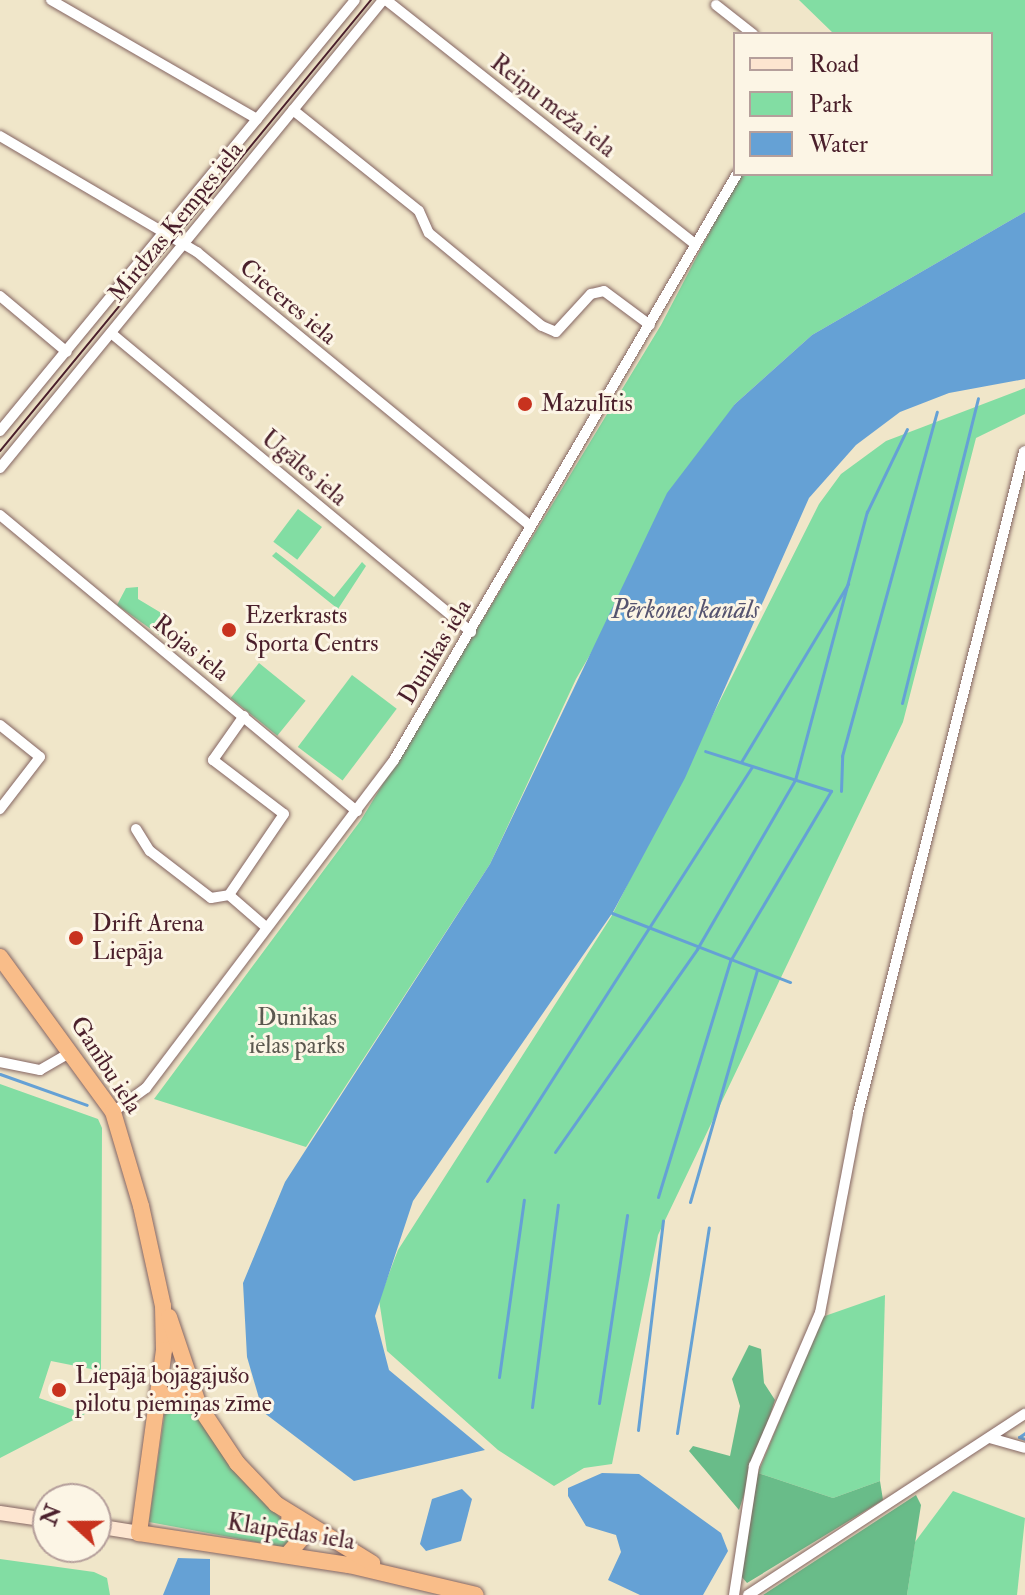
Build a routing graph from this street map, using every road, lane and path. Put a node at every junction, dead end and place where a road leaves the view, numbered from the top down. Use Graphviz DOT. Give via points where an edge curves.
graph roads {
  1 [pos="51,0"];
  2 [pos="355,0"];
  3 [pos="385,0"];
  4 [pos="716,5"];
  5 [pos="750,32"];
  6 [pos="293,110"];
  7 [pos="257,119"];
  8 [pos="0,137"];
  9 [pos="736,176"];
  10 [pos="164,232"];
  11 [pos="694,243"];
  12 [pos="183,244"];
  13 [pos="0,296"];
  14 [pos="650,325"];
  15 [pos="111,333"];
  16 [pos="67,352"];
  17 [pos="0,431"];
  18 [pos="1024,452"];
  19 [pos="0,468"];
  20 [pos="0,515"];
  21 [pos="530,526"];
  22 [pos="471,632"];
  23 [pos="244,716"];
  24 [pos="0,725"];
  25 [pos="0,809"];
  26 [pos="357,811"];
  27 [pos="136,829"];
  28 [pos="229,895"];
  29 [pos="267,928"];
  30 [pos="0,957"];
  31 [pos="71,1052"];
  32 [pos="0,1062"];
  33 [pos="113,1112"];
  34 [pos="163,1306"];
  35 [pos="199,1406"];
  36 [pos="159,1411"];
  37 [pos="1025,1414"];
  38 [pos="990,1438"];
  39 [pos="1025,1448"];
  40 [pos="276,1504"];
  41 [pos="0,1513"];
  42 [pos="32,1518"];
  43 [pos="112,1529"];
  44 [pos="139,1533"];
  45 [pos="288,1554"];
  46 [pos="403,1576"];
  47 [pos="476,1595"];
  48 [pos="734,1595"];
  49 [pos="748,1595"];
  1 -- 7 [label="street"];
  2 -- 7 [label="street, Mirdzas Ķempes iela"];
  3 -- 6 [label="street, Mirdzas Ķempes iela"];
  3 -- 11 [label="street, Reiņu meža iela"];
  4 -- 5 [label="street"];
  6 -- 12 [label="street, Mirdzas Ķempes iela"];
  6 -- 14 [label="street" via="419,211 423,225 551,331 565,327 591,294 604,291"];
  7 -- 10 [label="street, Mirdzas Ķempes iela"];
  8 -- 10 [label="street, Cieceres iela"];
  9 -- 11 [label="street, Dunikas iela"];
  10 -- 12 [label="street, Cieceres iela"];
  10 -- 16 [label="street, Mirdzas Ķempes iela"];
  11 -- 14 [label="street, Dunikas iela"];
  12 -- 15 [label="street, Mirdzas Ķempes iela"];
  12 -- 21 [label="street, Cieceres iela"];
  13 -- 16 [label="street"];
  14 -- 21 [label="street, Dunikas iela"];
  15 -- 19 [label="street, Mirdzas Ķempes iela"];
  15 -- 22 [label="street, Ugāles iela"];
  16 -- 17 [label="street, Mirdzas Ķempes iela"];
  18 -- 48 [label="street" via="858,1113 824,1299 754,1466"];
  20 -- 23 [label="street, Rojas iela"];
  21 -- 22 [label="street, Dunikas iela"];
  22 -- 26 [label="street, Dunikas iela"];
  23 -- 26 [label="street, Rojas iela"];
  23 -- 28 [label="street" via="213,760 284,814"];
  24 -- 25 [label="street" via="40,757"];
  26 -- 29 [label="street, Dunikas iela"];
  27 -- 28 [label="street" via="150,851 211,898"];
  28 -- 29 [label="street"];
  29 -- 33 [label="street, Dunikas iela" via="146,1088"];
  30 -- 31 [label="highway, Ganību iela"];
  31 -- 32 [label="street" via="40,1070"];
  31 -- 33 [label="highway, Ganību iela"];
  33 -- 34 [label="highway, Ganību iela"];
  34 -- 35 [label="highway, Ganību iela"];
  34 -- 36 [label="highway, Ganību iela"];
  35 -- 36 [label="highway" via="177,1389"];
  35 -- 40 [label="highway, Ganību iela"];
  36 -- 44 [label="highway, Ganību iela"];
  37 -- 38 [label="street"];
  38 -- 39 [label="street"];
  38 -- 49 [label="street"];
  40 -- 45 [label="highway" via="302,1538"];
  40 -- 46 [label="highway, Ganību iela" via="340,1548"];
  41 -- 42 [label="main road"];
  43 -- 44 [label="main road, Klaipēdas iela"];
  44 -- 45 [label="highway, Klaipēdas iela"];
  45 -- 46 [label="highway, Klaipēdas iela"];
  46 -- 47 [label="highway, Klaipēdas iela"];
}
